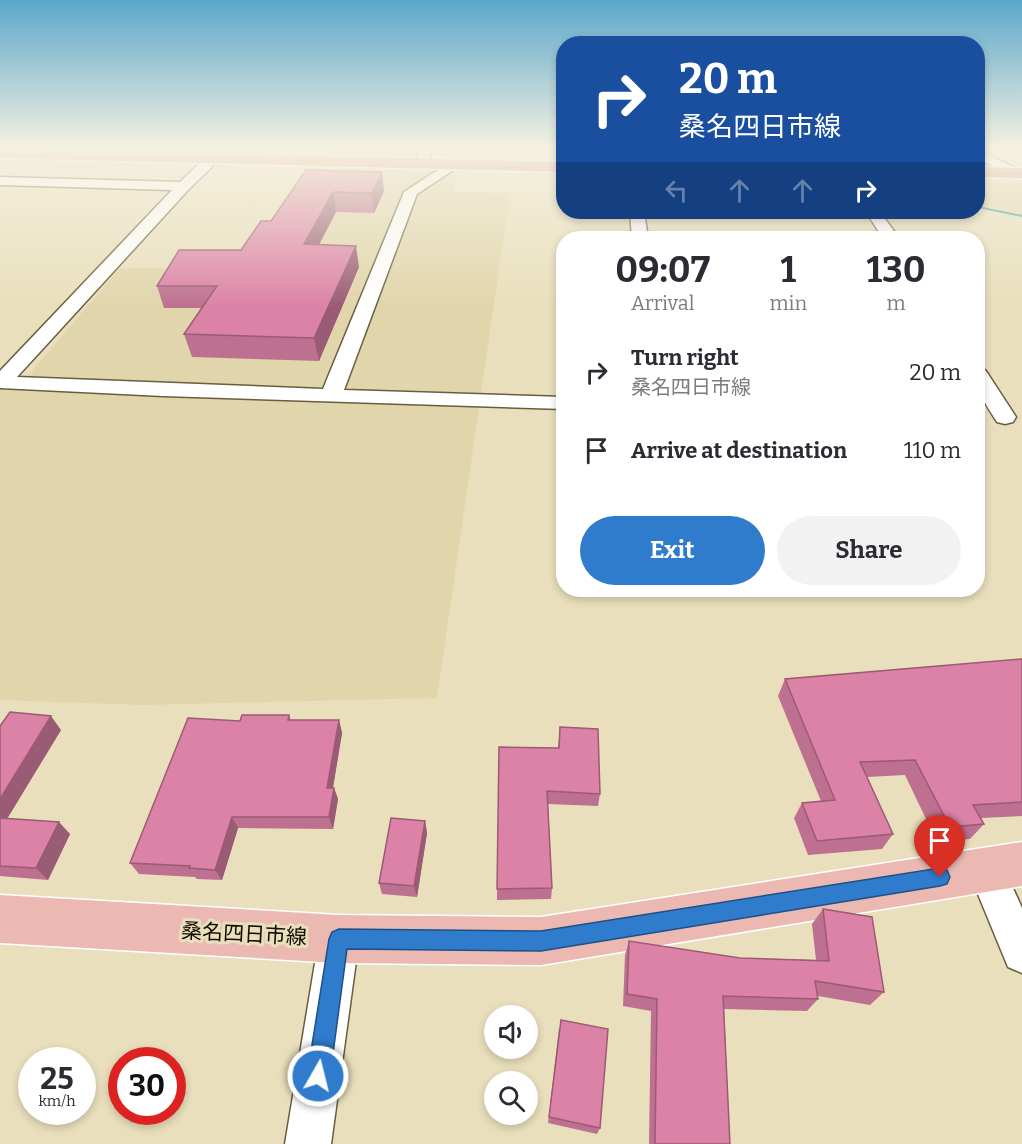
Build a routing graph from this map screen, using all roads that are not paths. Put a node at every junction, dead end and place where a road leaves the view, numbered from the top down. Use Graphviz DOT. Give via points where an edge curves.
graph roads {
  1 [pos="170,201"];
  2 [pos="407,201"];
  3 [pos="1,382"];
  4 [pos="985,383"];
  5 [pos="331,396"];
  6 [pos="556,403"];
  7 [pos="985,416"];
  8 [pos="1014,418"];
  9 [pos="1004,867"];
  10 [pos="0,919"];
  11 [pos="339,939"];
  12 [pos="1022,953"];
  13 [pos="308,1144"];
  1 -- 3 [label="street"];
  2 -- 5 [label="street"];
  3 -- 5 [label="street"];
  4 -- 8 [label="street"];
  5 -- 6 [label="street"];
  7 -- 8 [label="street"];
  9 -- 11 [label="main road, 桑名四日市線" via="541,941"];
  9 -- 12 [label="street"];
  10 -- 11 [label="main road, 桑名四日市線"];
  11 -- 13 [label="street"];
}
